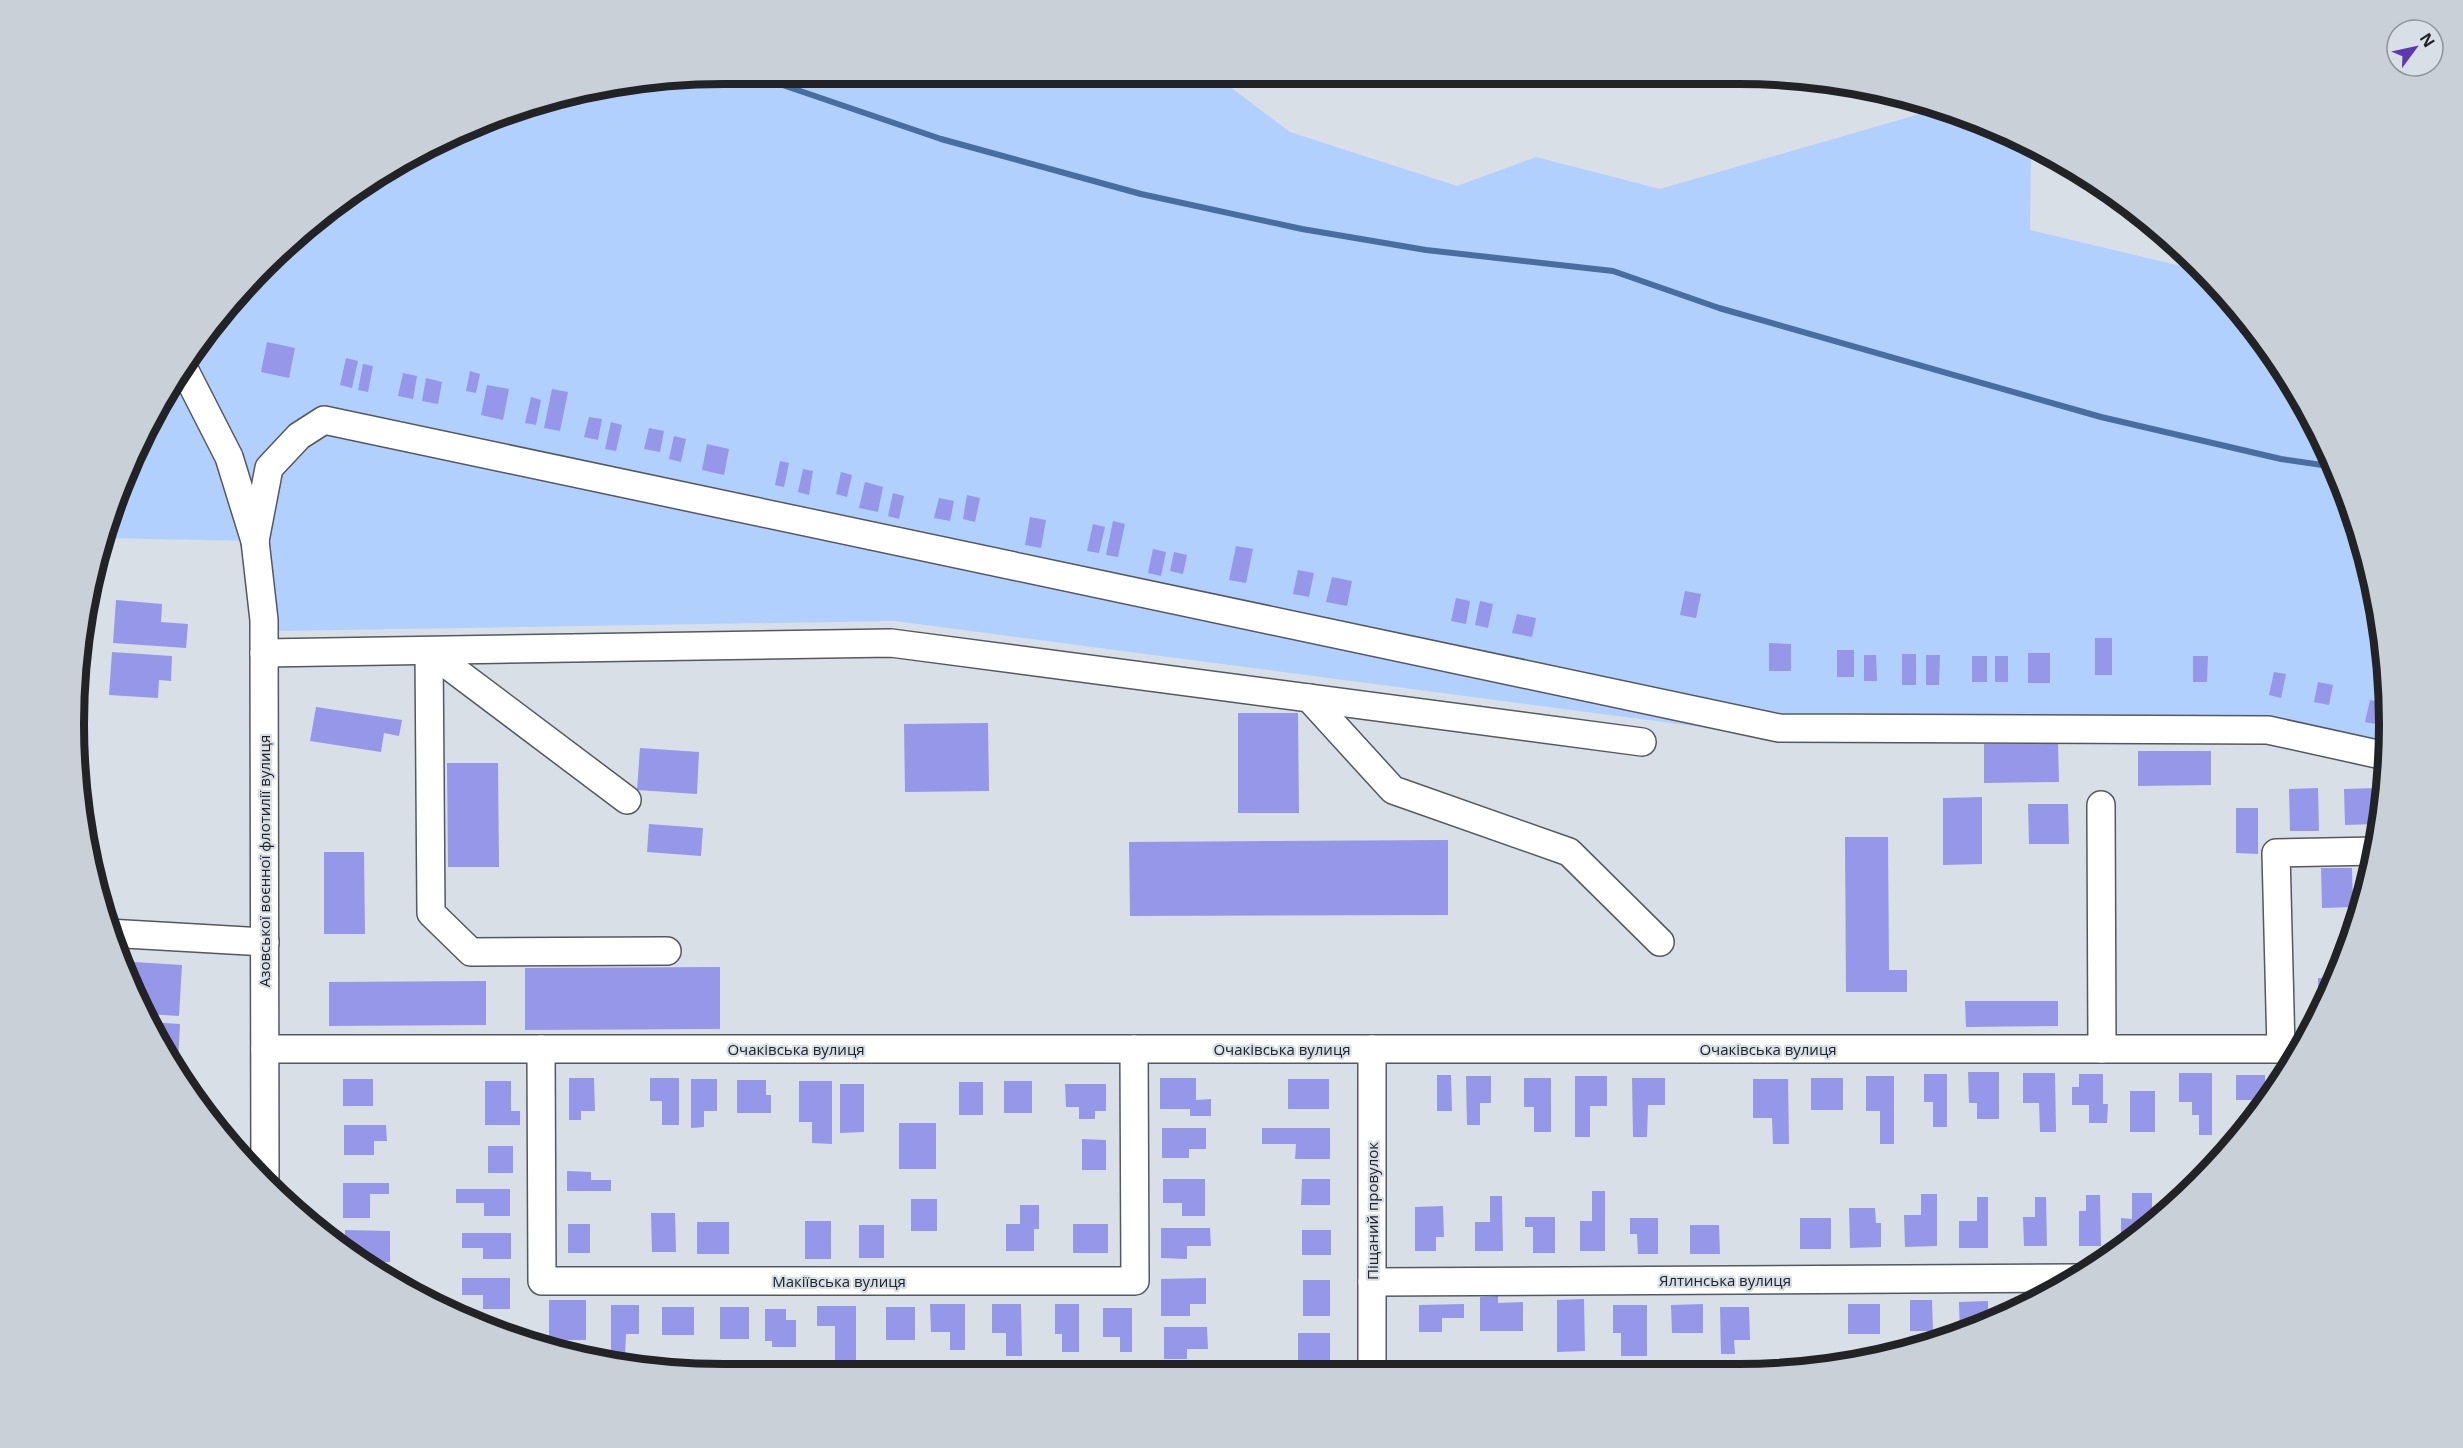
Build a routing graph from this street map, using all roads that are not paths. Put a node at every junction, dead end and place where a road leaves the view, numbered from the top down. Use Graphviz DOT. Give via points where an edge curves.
graph roads {
  1 [pos="187,376"];
  2 [pos="255,541"];
  3 [pos="429,651"];
  4 [pos="264,653"];
  5 [pos="1309,698"];
  6 [pos="1642,742"];
  7 [pos="2378,754"];
  8 [pos="627,800"];
  9 [pos="2101,805"];
  10 [pos="2367,850"];
  11 [pos="119,934"];
  12 [pos="258,942"];
  13 [pos="1660,942"];
  14 [pos="667,951"];
  15 [pos="265,1049"];
  16 [pos="541,1049"];
  17 [pos="1134,1049"];
  18 [pos="1372,1049"];
  19 [pos="2102,1049"];
  20 [pos="2290,1049"];
  21 [pos="265,1170"];
  22 [pos="2059,1278"];
  23 [pos="1372,1282"];
  24 [pos="1372,1364"];
  1 -- 2 [label="street" via="229,457"];
  2 -- 4 [label="street, Азовської воєнної флотилії вулиця"];
  2 -- 7 [label="street" via="269,468 299,436 324,420 1779,728 2268,730"];
  3 -- 4 [label="street"];
  3 -- 5 [label="street" via="891,643"];
  3 -- 8 [label="street"];
  3 -- 14 [label="street" via="431,913 471,952"];
  4 -- 12 [label="street, Азовської воєнної флотилії вулиця"];
  5 -- 6 [label="street"];
  5 -- 13 [label="street" via="1393,790 1569,852"];
  9 -- 19 [label="street"];
  10 -- 20 [label="street" via="2276,853"];
  11 -- 12 [label="street"];
  12 -- 15 [label="street, Азовської воєнної флотилії вулиця"];
  15 -- 16 [label="street, Очаківська вулиця"];
  15 -- 21 [label="street, Азовської воєнної флотилії вулиця"];
  16 -- 17 [label="street, Очаківська вулиця"];
  16 -- 17 [label="street, Макіївська вулиця" via="542,1281 1135,1281"];
  17 -- 18 [label="street, Очаківська вулиця"];
  18 -- 19 [label="street, Очаківська вулиця"];
  18 -- 23 [label="street, Піщаний провулок"];
  19 -- 20 [label="street, Очаківська вулиця"];
  22 -- 23 [label="street, Ялтинська вулиця"];
  23 -- 24 [label="street, Піщаний провулок"];
}
